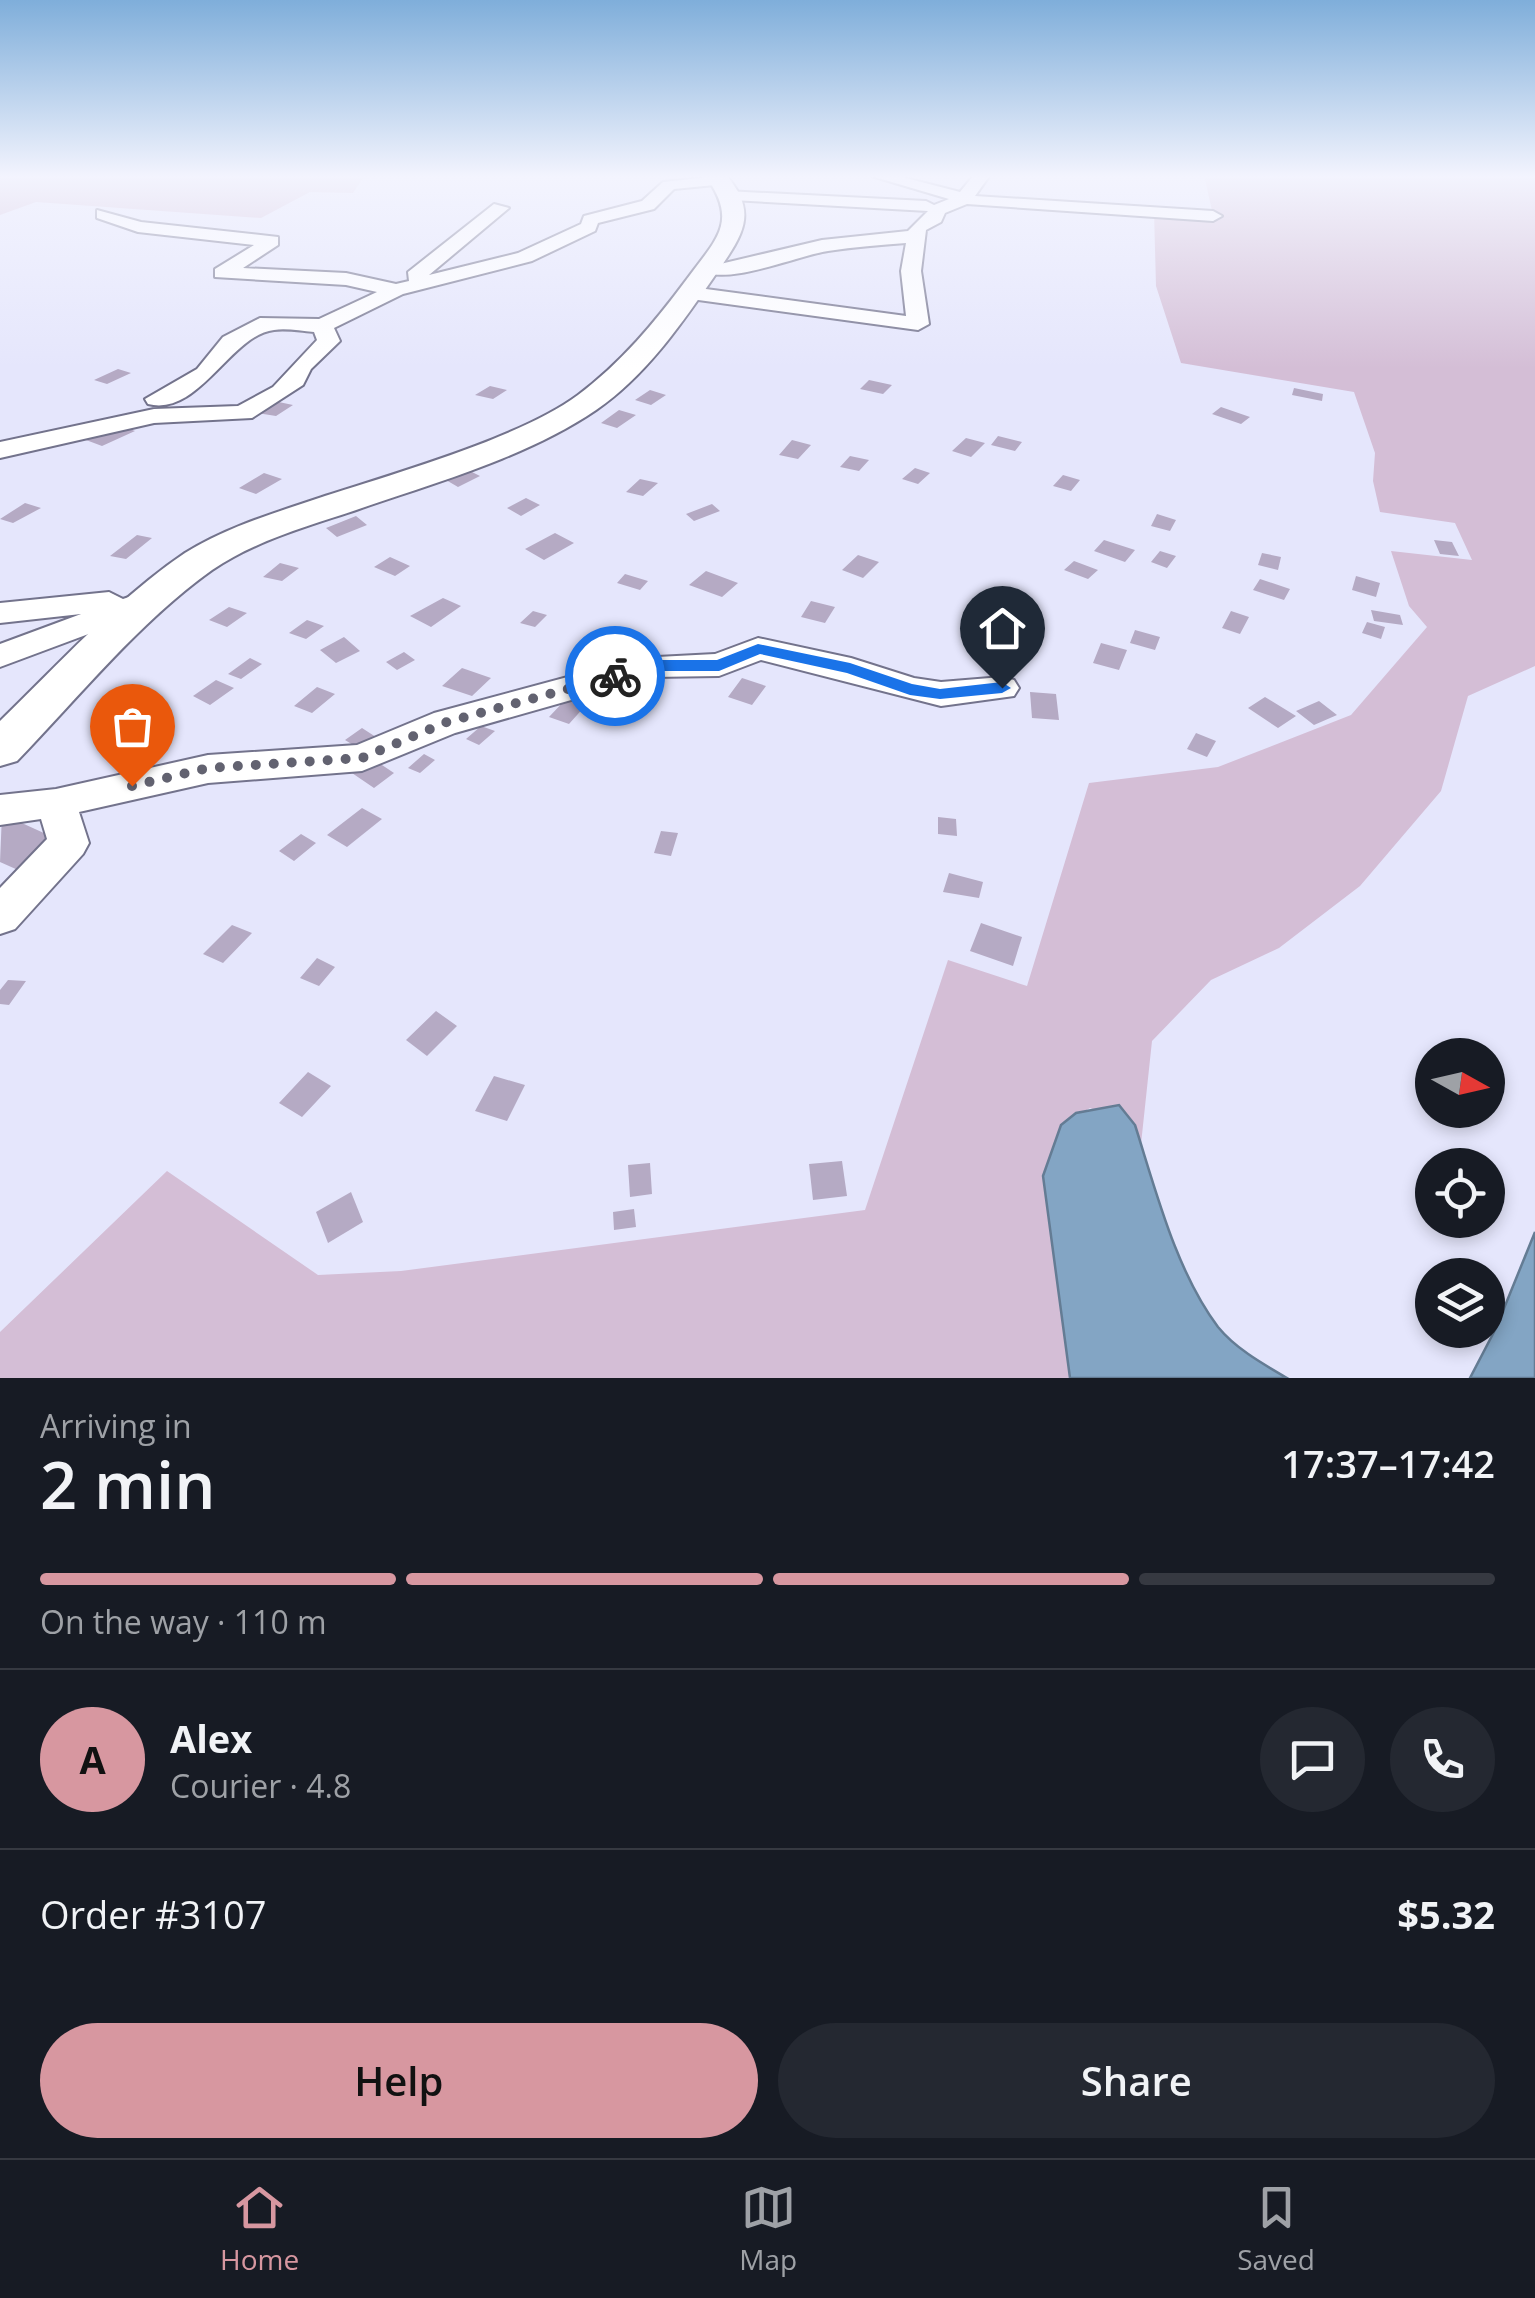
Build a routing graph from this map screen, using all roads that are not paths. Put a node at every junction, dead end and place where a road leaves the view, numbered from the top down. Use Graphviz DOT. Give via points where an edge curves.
graph roads {
  1 [pos="256,239"];
  2 [pos="461,239"];
  3 [pos="557,239"];
  4 [pos="727,239"];
  5 [pos="883,239"];
  6 [pos="916,239"];
  7 [pos="428,281"];
  8 [pos="701,281"];
  9 [pos="396,290"];
  10 [pos="322,326"];
  11 [pos="157,399"];
  12 [pos="0,450"];
  13 [pos="150,600"];
  14 [pos="0,613"];
  15 [pos="0,656"];
  16 [pos="1002,688"];
  17 [pos="0,749"];
  18 [pos="56,803"];
  19 [pos="0,810"];
  20 [pos="0,916"];
  1 -- 9 [label="street" via="272,241 222,273 346,279"];
  2 -- 7 [label="street" via="415,276"];
  3 -- 7 [label="street" via="526,257"];
  4 -- 8 [label="main road"];
  5 -- 8 [label="street" via="836,244"];
  6 -- 8 [label="street" via="911,271 918,324"];
  7 -- 9 [label="street"];
  8 -- 13 [label="main road" via="632,366 588,402 424,475 250,534 200,561"];
  9 -- 10 [label="street"];
  10 -- 11 [label="street" via="268,322 231,342 205,374"];
  10 -- 12 [label="street" via="329,342 280,392 243,413 154,416"];
  13 -- 14 [label="street"];
  13 -- 15 [label="street"];
  13 -- 17 [label="main road"];
  16 -- 18 [label="street" via="910,690 850,668 758,649 719,666 650,666 447,722 362,758 208,768"];
  18 -- 19 [label="street"];
  18 -- 20 [label="street" via="69,843"];
}
